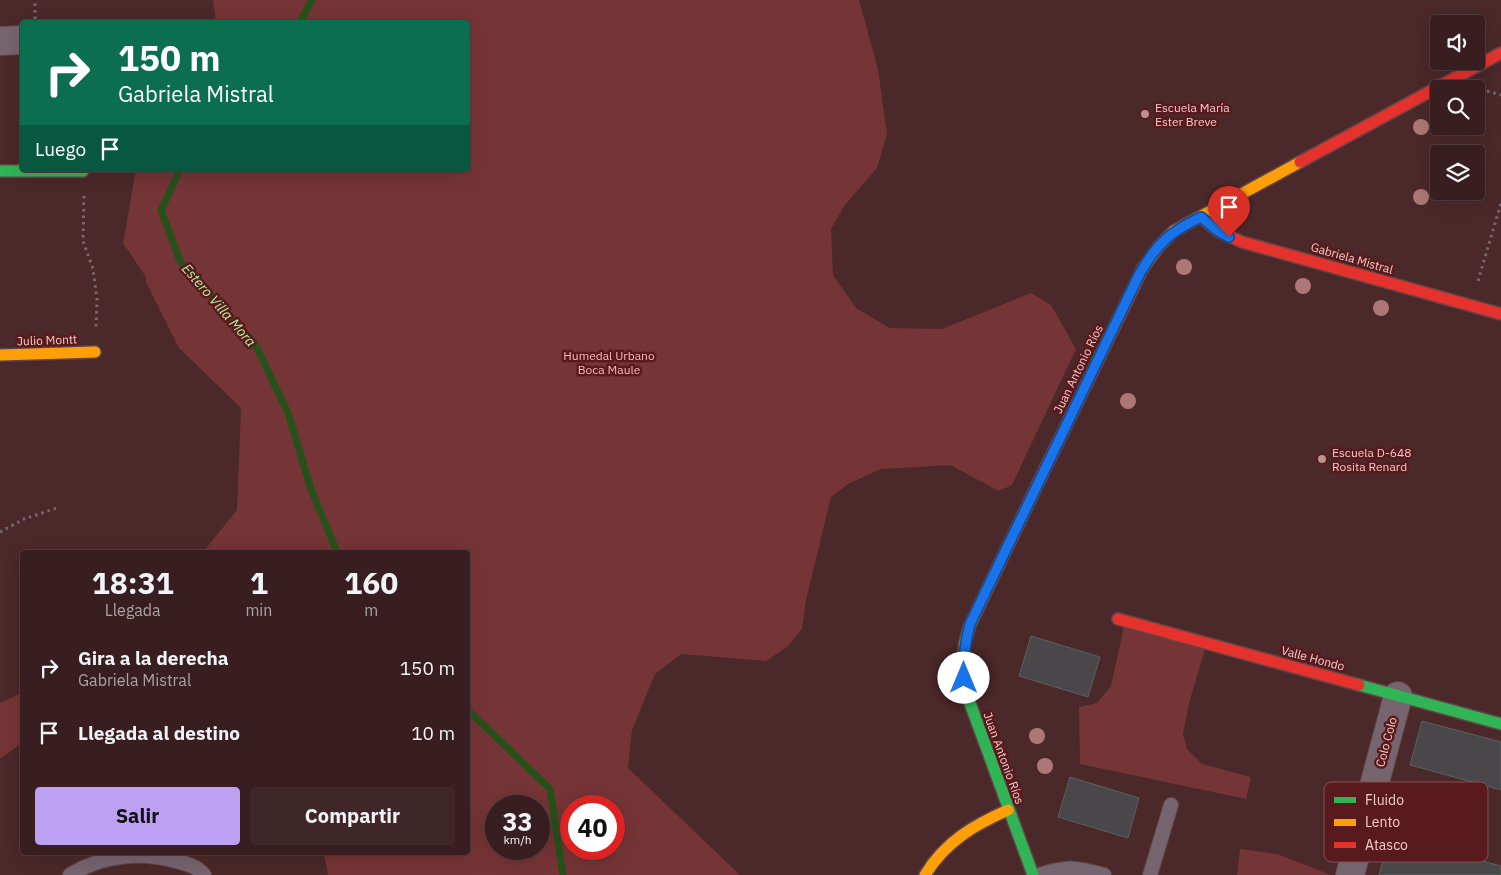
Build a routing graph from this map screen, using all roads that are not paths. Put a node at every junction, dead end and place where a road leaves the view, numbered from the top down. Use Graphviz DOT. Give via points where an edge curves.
graph roads {
  1 [pos="20,40"];
  2 [pos="0,41"];
  3 [pos="1501,53"];
  4 [pos="0,172"];
  5 [pos="20,172"];
  6 [pos="1201,217"];
  7 [pos="1501,314"];
  8 [pos="95,352"];
  9 [pos="0,355"];
  10 [pos="1118,619"];
  11 [pos="1398,696"];
  12 [pos="1501,724"];
  13 [pos="1375,782"];
  14 [pos="1171,805"];
  15 [pos="1008,810"];
  16 [pos="1353,862"];
  17 [pos="70,875"];
  18 [pos="204,875"];
  19 [pos="925,875"];
  20 [pos="1033,875"];
  21 [pos="1039,875"];
  22 [pos="1104,875"];
  23 [pos="1150,875"];
  24 [pos="1350,875"];
  1 -- 2 [label="street"];
  3 -- 6 [label="street, Juan Antonio Ríos"];
  4 -- 5 [label="street"];
  6 -- 7 [label="street, Gabriela Mistral" via="1218,231 1242,242"];
  6 -- 15 [label="street, Juan Antonio Ríos" via="1161,242 1139,275 970,624 963,661 967,695"];
  8 -- 9 [label="street, Julio Montt"];
  10 -- 11 [label="street, Valle Hondo"];
  11 -- 12 [label="street, Valle Hondo"];
  11 -- 13 [label="street, Colo Colo"];
  14 -- 23 [label="lane"];
  15 -- 19 [label="street" via="958,836 936,857"];
  15 -- 20 [label="street, Juan Antonio Ríos"];
  16 -- 24 [label="street, Colo Colo"];
  17 -- 18 [label="lane" via="97,862 129,856 165,858 192,866"];
  21 -- 22 [label="lane" via="1060,868"];
}
